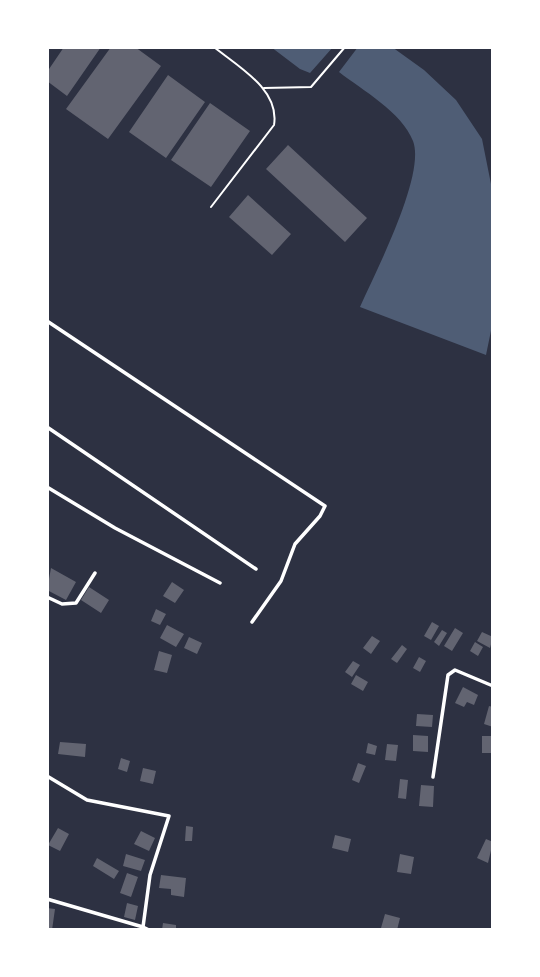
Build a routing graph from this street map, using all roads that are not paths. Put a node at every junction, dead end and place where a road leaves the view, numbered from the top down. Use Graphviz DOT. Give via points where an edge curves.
graph roads {
  1 [pos="214,47"];
  2 [pos="345,47"];
  3 [pos="264,88"];
  4 [pos="211,206"];
  5 [pos="47,321"];
  6 [pos="47,427"];
  7 [pos="47,487"];
  8 [pos="256,569"];
  9 [pos="95,573"];
  10 [pos="220,583"];
  11 [pos="47,597"];
  12 [pos="252,622"];
  13 [pos="493,686"];
  14 [pos="47,776"];
  15 [pos="433,777"];
  16 [pos="47,899"];
  17 [pos="143,927"];
  18 [pos="149,930"];
  1 -- 3 [label="lane"];
  2 -- 3 [label="lane" via="311,87"];
  3 -- 4 [label="lane" via="274,125"];
  5 -- 12 [label="street" via="325,506 295,544 281,581"];
  6 -- 8 [label="street"];
  7 -- 10 [label="street"];
  9 -- 11 [label="street" via="76,603 62,604"];
  13 -- 15 [label="street" via="455,670 447,675"];
  14 -- 17 [label="street" via="87,800 169,816 150,875"];
  16 -- 17 [label="street"];
  17 -- 18 [label="street"];
}
